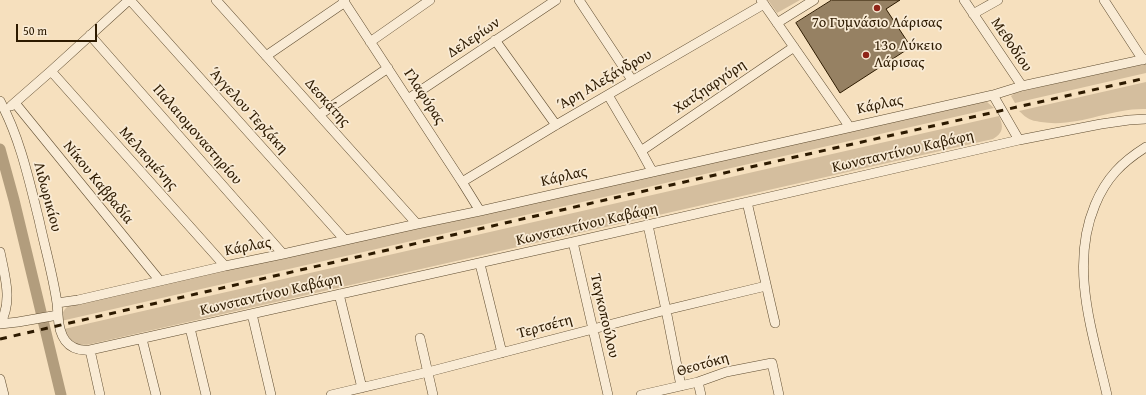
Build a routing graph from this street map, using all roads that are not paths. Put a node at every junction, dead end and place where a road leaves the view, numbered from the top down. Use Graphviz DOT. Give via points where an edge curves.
graph roads {
  1 [pos="129,0"];
  2 [pos="216,0"];
  3 [pos="430,0"];
  4 [pos="556,0"];
  5 [pos="579,0"];
  6 [pos="814,0"];
  7 [pos="964,0"];
  8 [pos="998,0"];
  9 [pos="1104,0"];
  10 [pos="344,1"];
  11 [pos="762,2"];
  12 [pos="974,14"];
  13 [pos="777,23"];
  14 [pos="90,34"];
  15 [pos="495,40"];
  16 [pos="370,42"];
  17 [pos="794,47"];
  18 [pos="266,56"];
  19 [pos="1144,59"];
  20 [pos="388,68"];
  21 [pos="51,71"];
  22 [pos="632,80"];
  23 [pos="1022,86"];
  24 [pos="608,94"];
  25 [pos="993,95"];
  26 [pos="408,99"];
  27 [pos="0,101"];
  28 [pos="15,103"];
  29 [pos="5,110"];
  30 [pos="319,115"];
  31 [pos="1146,118"];
  32 [pos="556,125"];
  33 [pos="849,126"];
  34 [pos="1019,140"];
  35 [pos="1146,147"];
  36 [pos="641,151"];
  37 [pos="652,171"];
  38 [pos="462,182"];
  39 [pos="747,202"];
  40 [pos="480,211"];
  41 [pos="417,224"];
  42 [pos="648,225"];
  43 [pos="345,240"];
  44 [pos="573,242"];
  45 [pos="0,252"];
  46 [pos="283,254"];
  47 [pos="480,264"];
  48 [pos="224,266"];
  49 [pos="160,281"];
  50 [pos="766,286"];
  51 [pos="339,294"];
  52 [pos="57,303"];
  53 [pos="666,310"];
  54 [pos="252,314"];
  55 [pos="56,315"];
  56 [pos="2,317"];
  57 [pos="775,323"];
  58 [pos="190,328"];
  59 [pos="593,329"];
  60 [pos="420,338"];
  61 [pos="142,339"];
  62 [pos="90,350"];
  63 [pos="502,353"];
  64 [pos="428,372"];
  65 [pos="0,379"];
  66 [pos="698,382"];
  67 [pos="681,386"];
  68 [pos="362,388"];
  69 [pos="4,395"];
  70 [pos="100,395"];
  71 [pos="156,395"];
  72 [pos="206,395"];
  73 [pos="272,395"];
  74 [pos="331,395"];
  75 [pos="433,395"];
  76 [pos="608,395"];
  77 [pos="641,395"];
  78 [pos="701,395"];
  79 [pos="779,395"];
  80 [pos="1107,395"];
  1 -- 14 [label="street"];
  1 -- 43 [label="street, Άγγελου Τερζάκη"];
  2 -- 18 [label="street, Δεσκάτης"];
  3 -- 16 [label="street"];
  4 -- 15 [label="street, Δελερίων"];
  5 -- 22 [label="street"];
  6 -- 13 [label="street"];
  7 -- 12 [label="street, Μεθοδίου"];
  8 -- 12 [label="street"];
  9 -- 19 [label="street"];
  10 -- 16 [label="street, Γλαφύρας"];
  10 -- 18 [label="street"];
  11 -- 13 [label="street"];
  11 -- 22 [label="street, Άρη Αλεξάνδρου"];
  12 -- 23 [label="street, Μεθοδίου"];
  13 -- 17 [label="street"];
  14 -- 21 [label="street"];
  14 -- 46 [label="street, Παλαιομοναστηρίου"];
  15 -- 26 [label="street, Δελερίων"];
  15 -- 32 [label="street"];
  16 -- 20 [label="street, Γλαφύρας"];
  17 -- 33 [label="street"];
  17 -- 36 [label="street, Χατζηαργύρη"];
  18 -- 30 [label="street, Δεσκάτης"];
  19 -- 23 [label="street, Κάρλας"];
  20 -- 26 [label="street, Γλαφύρας"];
  20 -- 30 [label="street"];
  21 -- 28 [label="street"];
  21 -- 48 [label="street, Μελπομένης"];
  22 -- 24 [label="street, Άρη Αλεξάνδρου"];
  23 -- 25 [label="street, Κάρλας"];
  24 -- 32 [label="street, Άρη Αλεξάνδρου"];
  24 -- 36 [label="street"];
  25 -- 33 [label="street, Κάρλας"];
  25 -- 34 [label="street"];
  26 -- 38 [label="street, Γλαφύρας"];
  27 -- 29 [label="street, Λιδωρικίου"];
  28 -- 29 [label="street"];
  28 -- 49 [label="street, Νίκου Καββαδία"];
  29 -- 52 [label="street, Λιδωρικίου" via="29,179"];
  30 -- 41 [label="street, Δεσκάτης"];
  31 -- 34 [label="street, Κωνσταντίνου Καβάφη"];
  32 -- 38 [label="street, Άρη Αλεξάνδρου"];
  33 -- 37 [label="street, Κάρλας"];
  34 -- 39 [label="street, Κωνσταντίνου Καβάφη"];
  35 -- 80 [label="street" via="1124,163 1104,185 1087,226 1084,245 1084,287"];
  36 -- 37 [label="street"];
  37 -- 40 [label="street, Κάρλας"];
  38 -- 40 [label="street, Γλαφύρας"];
  39 -- 42 [label="street, Κωνσταντίνου Καβάφη"];
  39 -- 50 [label="street"];
  40 -- 41 [label="street, Κάρλας"];
  41 -- 43 [label="street, Κάρλας"];
  42 -- 44 [label="street, Κωνσταντίνου Καβάφη"];
  42 -- 53 [label="street"];
  43 -- 46 [label="street, Κάρλας"];
  44 -- 47 [label="street, Κωνσταντίνου Καβάφη"];
  44 -- 59 [label="street, Ταγκοπούλου"];
  45 -- 56 [label="street" via="7,293 7,305"];
  46 -- 48 [label="street, Κάρλας"];
  47 -- 51 [label="street, Κωνσταντίνου Καβάφη"];
  47 -- 63 [label="street"];
  48 -- 49 [label="street, Κάρλας"];
  49 -- 52 [label="street, Κάρλας"];
  50 -- 53 [label="street, Τερτσέτη"];
  50 -- 57 [label="street"];
  51 -- 54 [label="street, Κωνσταντίνου Καβάφη"];
  51 -- 68 [label="street"];
  52 -- 55 [label="street"];
  53 -- 59 [label="street, Τερτσέτη"];
  53 -- 67 [label="street"];
  54 -- 58 [label="street, Κωνσταντίνου Καβάφη"];
  54 -- 73 [label="street"];
  55 -- 56 [label="street" via="18,322"];
  55 -- 62 [label="street, Κωνσταντίνου Καβάφη" via="65,341 76,348"];
  58 -- 61 [label="street, Κωνσταντίνου Καβάφη"];
  58 -- 72 [label="street"];
  59 -- 63 [label="street, Τερτσέτη"];
  59 -- 76 [label="street, Ταγκοπούλου"];
  60 -- 64 [label="street"];
  61 -- 62 [label="street, Κωνσταντίνου Καβάφη"];
  61 -- 71 [label="street"];
  62 -- 70 [label="street"];
  63 -- 64 [label="street, Τερτσέτη"];
  64 -- 68 [label="street, Τερτσέτη"];
  64 -- 75 [label="street"];
  65 -- 69 [label="street"];
  66 -- 67 [label="street, Θεοτόκη"];
  66 -- 78 [label="street"];
  66 -- 79 [label="street, Θεοτόκη" via="726,372 772,363"];
  67 -- 77 [label="street, Θεοτόκη"];
  68 -- 74 [label="street, Τερτσέτη"];
}
